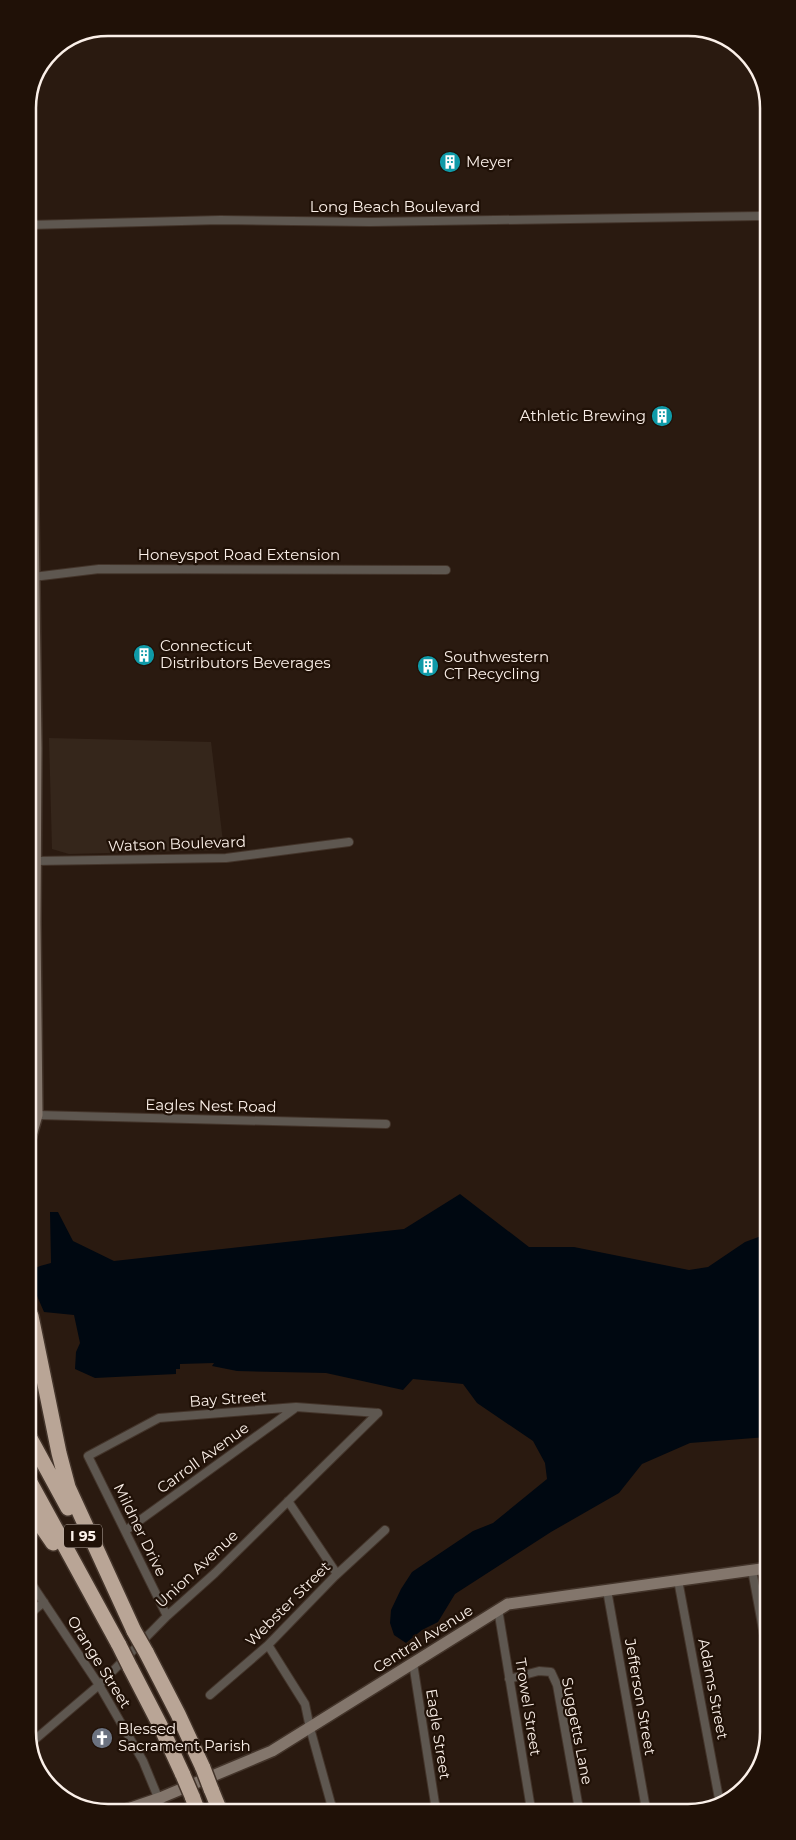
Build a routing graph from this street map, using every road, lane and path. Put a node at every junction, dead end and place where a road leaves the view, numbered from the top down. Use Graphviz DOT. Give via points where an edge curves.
graph roads {
  1 [pos="760,216"];
  2 [pos="36,225"];
  3 [pos="446,570"];
  4 [pos="36,577"];
  5 [pos="350,842"];
  6 [pos="36,861"];
  7 [pos="36,1087"];
  8 [pos="37,1116"];
  9 [pos="36,1119"];
  10 [pos="386,1124"];
  11 [pos="36,1340"];
  12 [pos="296,1407"];
  13 [pos="378,1413"];
  14 [pos="36,1449"];
  15 [pos="88,1456"];
  16 [pos="36,1493"];
  17 [pos="288,1501"];
  18 [pos="36,1518"];
  19 [pos="384,1530"];
  20 [pos="126,1531"];
  21 [pos="760,1569"];
  22 [pos="752,1570"];
  23 [pos="337,1574"];
  24 [pos="678,1580"];
  25 [pos="36,1589"];
  26 [pos="607,1590"];
  27 [pos="44,1602"];
  28 [pos="36,1609"];
  29 [pos="498,1610"];
  30 [pos="760,1614"];
  31 [pos="167,1616"];
  32 [pos="134,1631"];
  33 [pos="268,1645"];
  34 [pos="119,1646"];
  35 [pos="413,1663"];
  36 [pos="509,1679"];
  37 [pos="99,1685"];
  38 [pos="210,1695"];
  39 [pos="310,1728"];
  40 [pos="37,1738"];
  41 [pos="719,1796"];
  42 [pos="160,1798"];
  43 [pos="142,1804"];
  44 [pos="162,1804"];
  45 [pos="195,1804"];
  46 [pos="217,1804"];
  47 [pos="331,1804"];
  48 [pos="435,1804"];
  49 [pos="530,1804"];
  50 [pos="578,1804"];
  51 [pos="645,1804"];
  1 -- 2 [label="street, Long Beach Boulevard" via="370,222 220,220"];
  3 -- 4 [label="street, Honeyspot Road Extension" via="99,569"];
  5 -- 6 [label="street, Watson Boulevard" via="226,858"];
  7 -- 8 [label="main road"];
  8 -- 9 [label="main road"];
  8 -- 10 [label="street, Eagles Nest Road"];
  11 -- 32 [label="highway" via="68,1487"];
  12 -- 13 [label="street, Bay Street"];
  12 -- 15 [label="street, Bay Street" via="159,1418"];
  12 -- 20 [label="street, Carroll Avenue"];
  13 -- 17 [label="street, Union Avenue"];
  14 -- 32 [label="highway, I 95"];
  15 -- 20 [label="street, Mildner Drive"];
  16 -- 34 [label="highway, I 95"];
  17 -- 23 [label="street"];
  17 -- 31 [label="street, Union Avenue"];
  18 -- 34 [label="highway"];
  19 -- 23 [label="street, Webster Street"];
  20 -- 31 [label="street, Mildner Drive"];
  21 -- 22 [label="main road, Central Avenue"];
  22 -- 24 [label="main road, Central Avenue"];
  22 -- 30 [label="street"];
  23 -- 33 [label="street, Webster Street"];
  24 -- 26 [label="main road, Central Avenue"];
  24 -- 41 [label="street, Adams Street"];
  25 -- 27 [label="street, Orange Street"];
  26 -- 29 [label="main road, Central Avenue" via="508,1604"];
  26 -- 51 [label="street, Jefferson Street"];
  27 -- 28 [label="street"];
  27 -- 37 [label="street, Orange Street"];
  29 -- 35 [label="main road, Central Avenue"];
  29 -- 36 [label="street, Trowel Street"];
  31 -- 37 [label="street, Union Avenue"];
  32 -- 46 [label="highway, I 95, bridge" via="178,1714"];
  33 -- 38 [label="street, Webster Street"];
  33 -- 39 [label="street" via="305,1704"];
  34 -- 45 [label="highway, I 95, bridge" via="160,1725"];
  35 -- 39 [label="main road, Central Avenue"];
  35 -- 48 [label="street, Eagle Street"];
  36 -- 49 [label="street, Trowel Street"];
  36 -- 50 [label="street, Suggetts Lane" via="540,1670 551,1672 554,1677"];
  37 -- 40 [label="street, Union Avenue"];
  37 -- 42 [label="street, Orange Street" via="143,1761"];
  39 -- 42 [label="main road, Central Avenue" via="272,1751"];
  39 -- 47 [label="street"];
  42 -- 43 [label="main road, Central Avenue"];
  42 -- 44 [label="street, Orange Street"];
}
